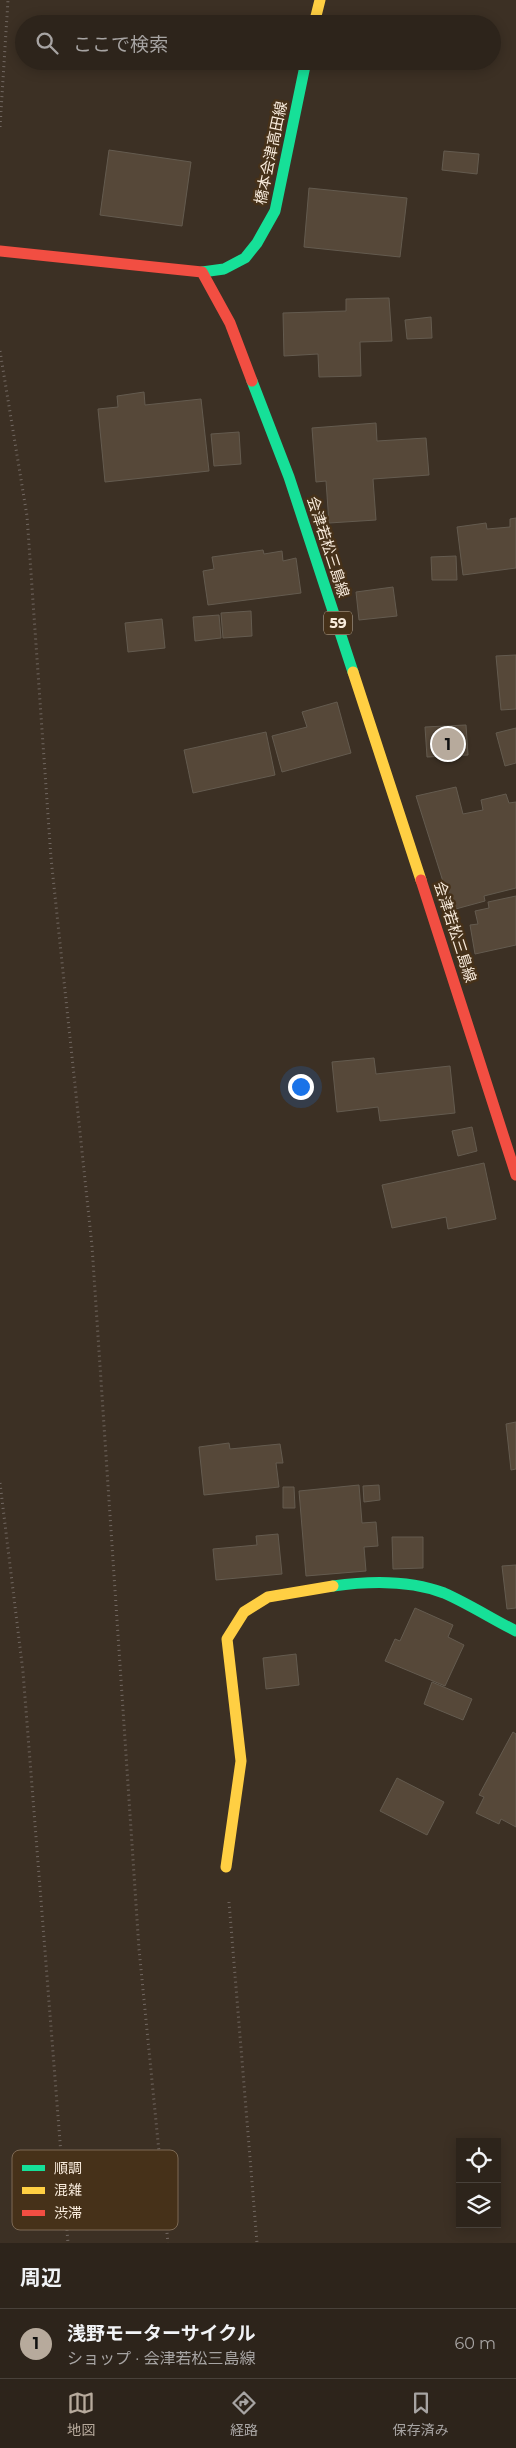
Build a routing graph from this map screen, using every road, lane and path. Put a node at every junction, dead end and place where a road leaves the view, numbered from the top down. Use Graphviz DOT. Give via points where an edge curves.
graph roads {
  1 [pos="8,0"];
  2 [pos="320,0"];
  3 [pos="316,15"];
  4 [pos="304,70"];
  5 [pos="0,127"];
  6 [pos="0,251"];
  7 [pos="202,272"];
  8 [pos="0,351"];
  9 [pos="516,1175"];
  10 [pos="0,1484"];
  11 [pos="516,1631"];
  12 [pos="226,1867"];
  13 [pos="61,2150"];
  14 [pos="159,2150"];
  15 [pos="67,2230"];
  16 [pos="167,2230"];
  17 [pos="68,2243"];
  18 [pos="168,2243"];
  19 [pos="257,2243"];
  1 -- 5 [label="path"];
  2 -- 3 [label="main road"];
  4 -- 7 [label="main road, 橋本会津高田線" via="275,211 245,258 224,269"];
  6 -- 7 [label="main road"];
  7 -- 9 [label="main road, 会津若松三島線 / 59" via="230,323 289,477"];
  8 -- 14 [label="path" via="28,516 51,858 92,1246 138,1939"];
  10 -- 13 [label="path" via="24,1682"];
  11 -- 12 [label="main road" via="443,1593 402,1585 360,1582 268,1597 244,1612 227,1639 241,1761"];
  12 -- 19 [label="path"];
  15 -- 17 [label="path"];
  16 -- 18 [label="path"];
}
